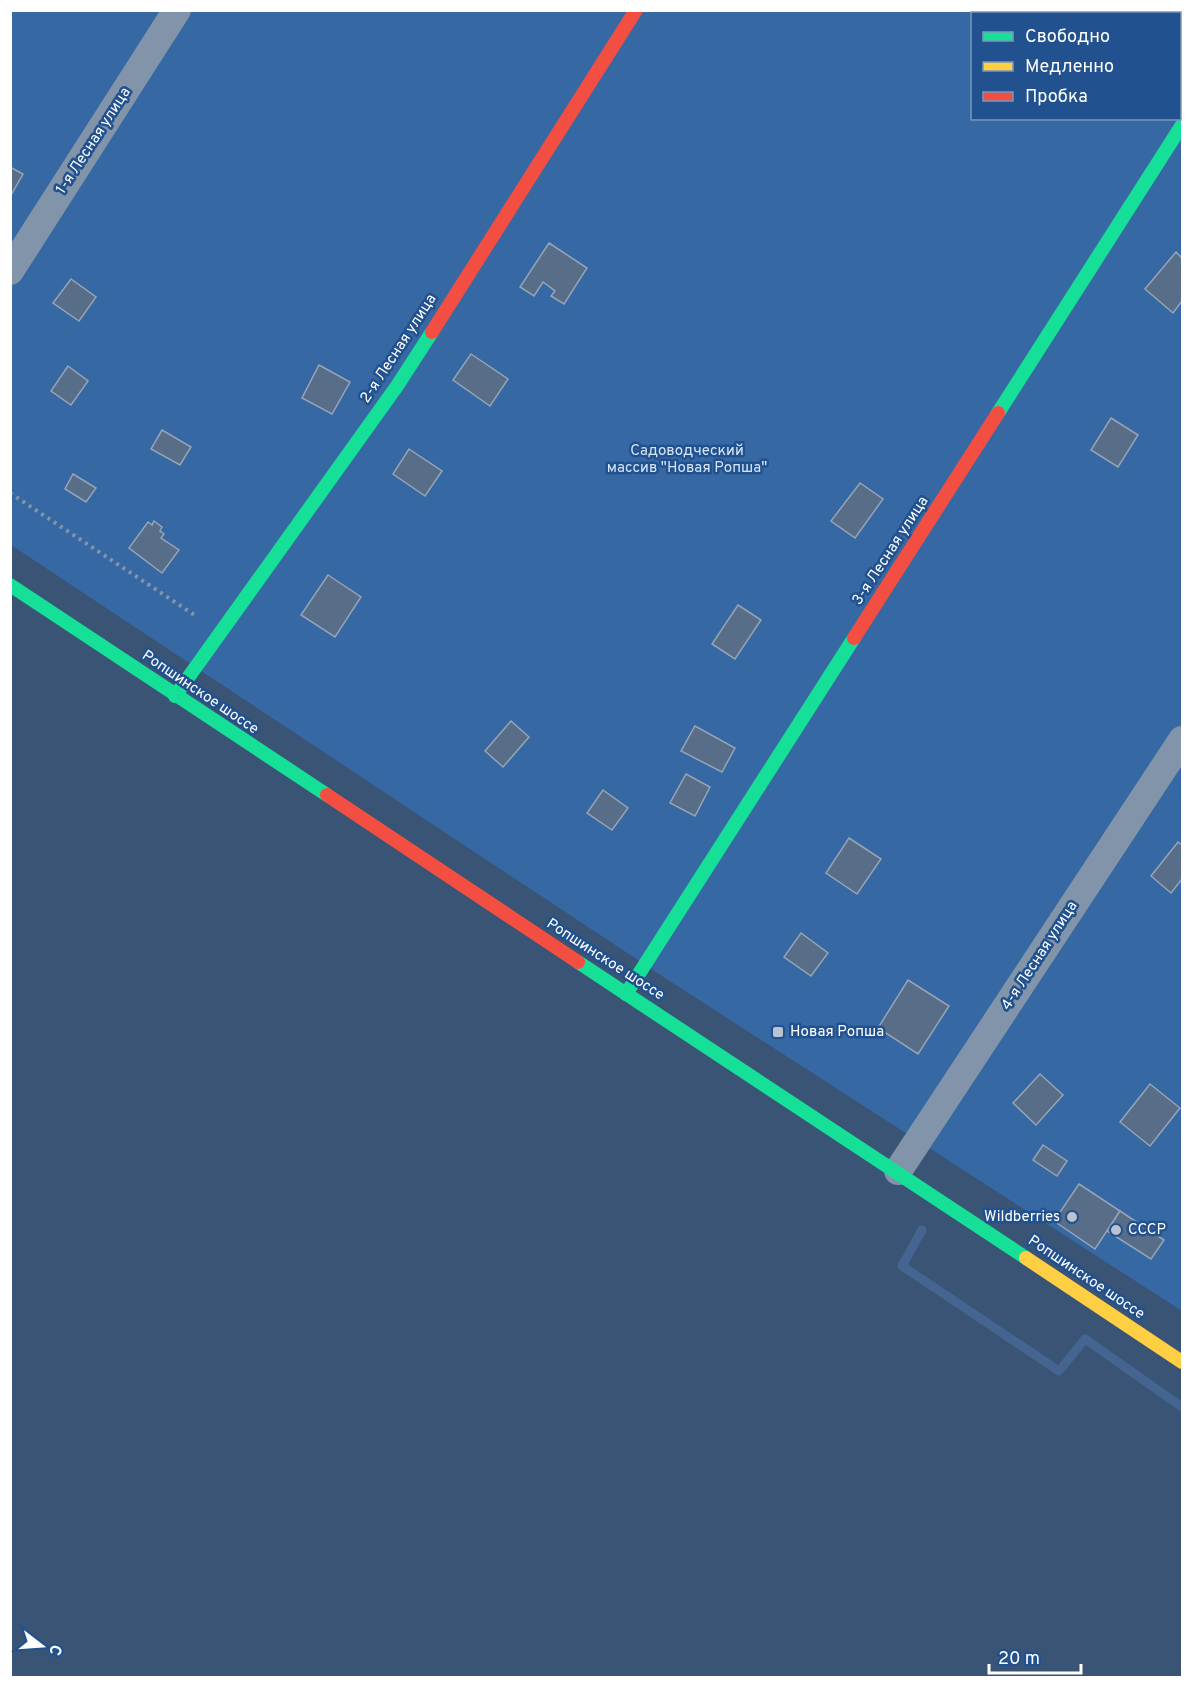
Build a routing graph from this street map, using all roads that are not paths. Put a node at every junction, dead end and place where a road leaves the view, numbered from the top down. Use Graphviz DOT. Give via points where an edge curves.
graph roads {
  1 [pos="177,10"];
  2 [pos="636,10"];
  3 [pos="1182,125"];
  4 [pos="10,271"];
  5 [pos="10,585"];
  6 [pos="175,696"];
  7 [pos="1182,740"];
  8 [pos="626,994"];
  9 [pos="897,1172"];
  10 [pos="1182,1362"];
  1 -- 4 [label="street, 1-я Лесная улица"];
  2 -- 6 [label="street, 2-я Лесная улица" via="397,386"];
  3 -- 8 [label="street, 3-я Лесная улица"];
  5 -- 6 [label="street, Ропшинское шоссе"];
  6 -- 8 [label="street, Ропшинское шоссе"];
  7 -- 9 [label="street, 4-я Лесная улица"];
  8 -- 9 [label="street, Ропшинское шоссе"];
  9 -- 10 [label="street, Ропшинское шоссе"];
}
